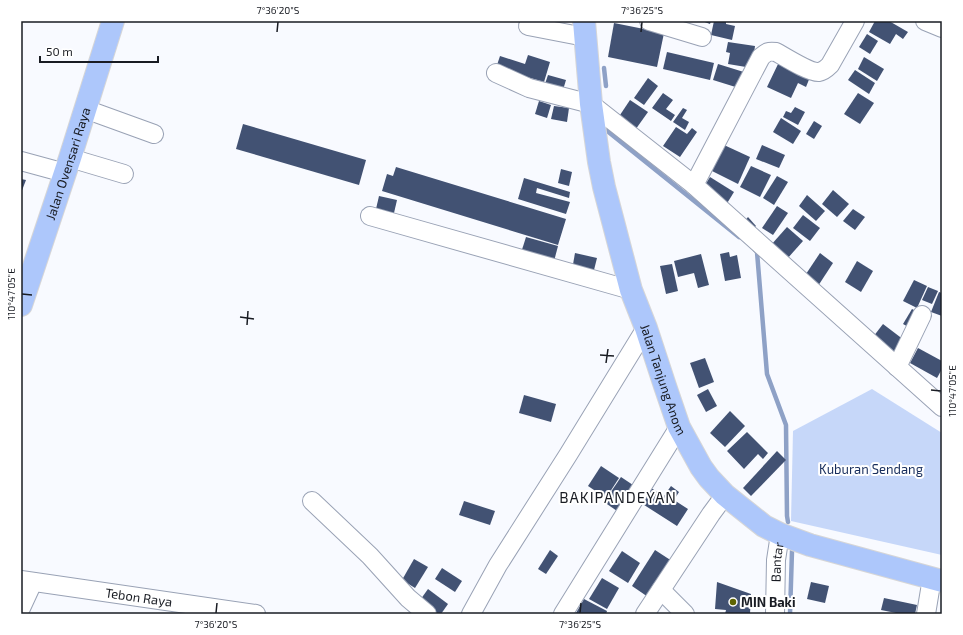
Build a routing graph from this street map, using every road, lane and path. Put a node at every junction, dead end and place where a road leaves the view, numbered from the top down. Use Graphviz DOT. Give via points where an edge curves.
graph roads {
  1 [pos="112,21"];
  2 [pos="648,21"];
  3 [pos="855,21"];
  4 [pos="925,21"];
  5 [pos="528,26"];
  6 [pos="942,28"];
  7 [pos="584,29"];
  8 [pos="702,37"];
  9 [pos="496,73"];
  10 [pos="591,104"];
  11 [pos="85,109"];
  12 [pos="154,134"];
  13 [pos="21,161"];
  14 [pos="67,166"];
  15 [pos="124,174"];
  16 [pos="694,185"];
  17 [pos="370,216"];
  18 [pos="631,290"];
  19 [pos="21,305"];
  20 [pos="922,315"];
  21 [pos="646,328"];
  22 [pos="897,367"];
  23 [pos="942,407"];
  24 [pos="680,426"];
  25 [pos="726,495"];
  26 [pos="312,501"];
  27 [pos="780,534"];
  28 [pos="937,580"];
  29 [pos="27,581"];
  30 [pos="661,590"];
  31 [pos="21,608"];
  32 [pos="256,614"];
  33 [pos="427,614"];
  34 [pos="471,614"];
  35 [pos="563,614"];
  36 [pos="645,614"];
  37 [pos="685,614"];
  38 [pos="775,614"];
  39 [pos="926,614"];
  1 -- 11 [label="main road, Jalan Ovensari Raya"];
  2 -- 8 [label="street"];
  3 -- 16 [label="street" via="830,65 819,72 812,71 776,52 766,52 761,57"];
  4 -- 6 [label="street"];
  5 -- 7 [label="street"];
  7 -- 10 [label="main road, Jalan Tanjung Anom"];
  9 -- 10 [label="street" via="529,88"];
  10 -- 16 [label="street"];
  10 -- 18 [label="main road, Jalan Tanjung Anom" via="604,187"];
  11 -- 12 [label="street"];
  11 -- 14 [label="main road, Jalan Ovensari Raya"];
  13 -- 14 [label="street"];
  14 -- 15 [label="street"];
  14 -- 19 [label="main road, Jalan Ovensari Raya"];
  16 -- 22 [label="street"];
  17 -- 18 [label="street"];
  18 -- 21 [label="main road, Jalan Tanjung Anom"];
  20 -- 22 [label="street"];
  21 -- 24 [label="main road, Jalan Tanjung Anom"];
  21 -- 34 [label="street" via="498,565"];
  22 -- 23 [label="street"];
  24 -- 25 [label="main road, Jalan Tanjung Anom" via="701,467"];
  24 -- 35 [label="street"];
  25 -- 27 [label="main road, Jalan Tanjung Anom" via="764,526"];
  25 -- 30 [label="street"];
  26 -- 33 [label="street"];
  27 -- 28 [label="main road, Jalan Tanjung Anom" via="810,545"];
  27 -- 38 [label="street, Bantar" via="776,560"];
  28 -- 39 [label="street"];
  29 -- 31 [label="street"];
  29 -- 32 [label="street, Tebon Raya"];
  30 -- 36 [label="street"];
  30 -- 37 [label="street"];
}
